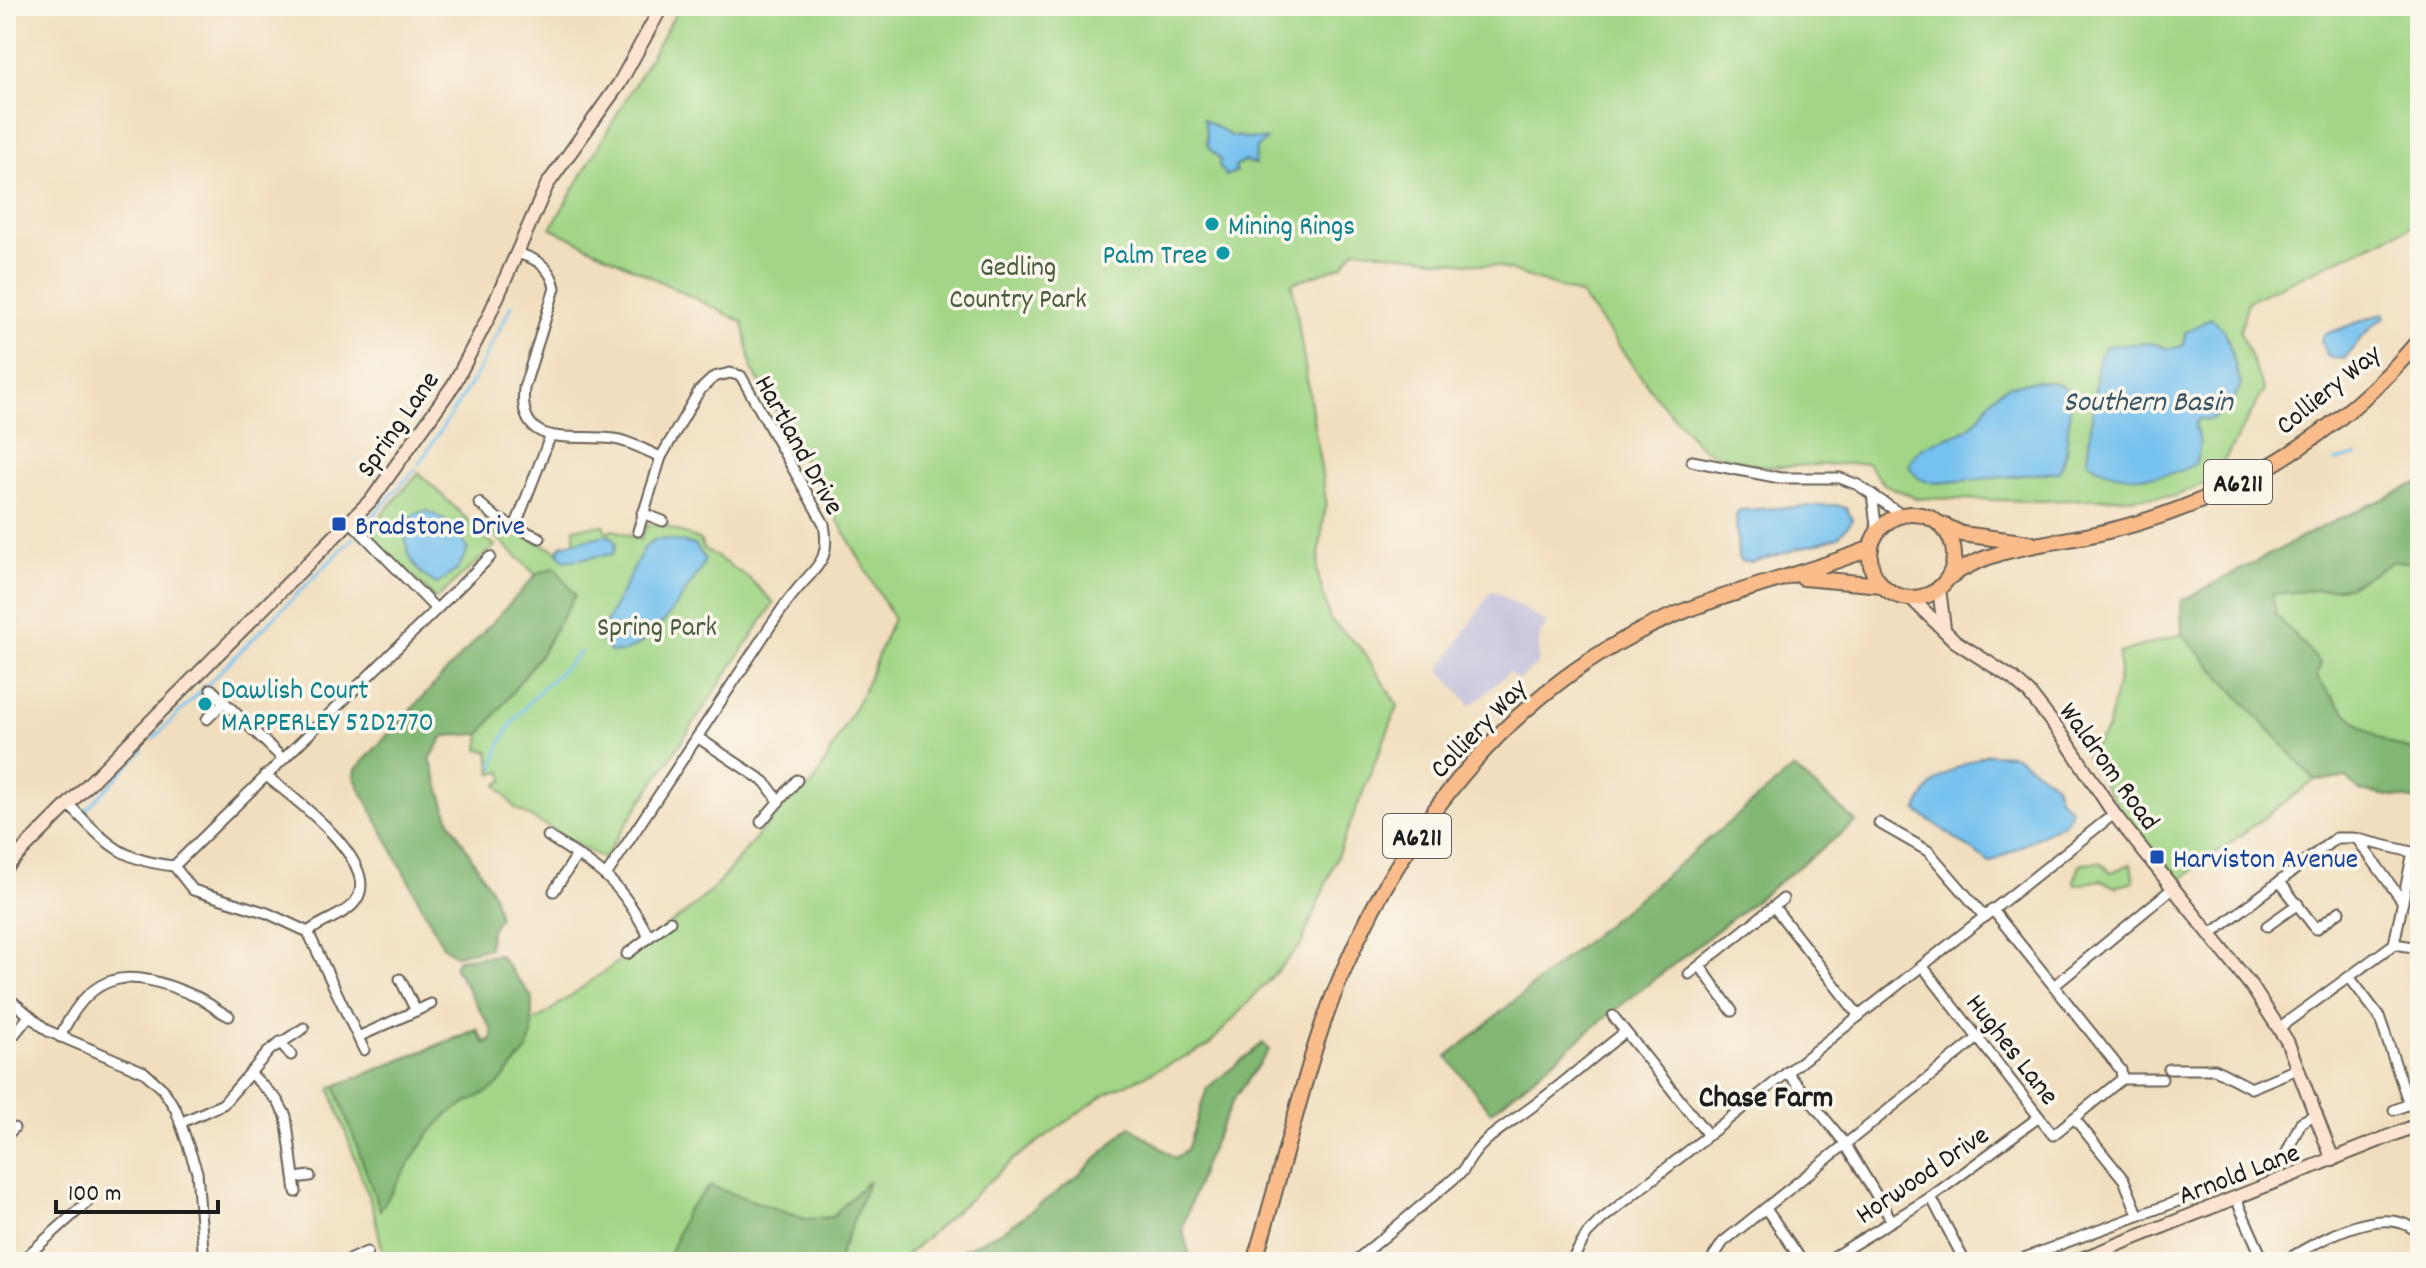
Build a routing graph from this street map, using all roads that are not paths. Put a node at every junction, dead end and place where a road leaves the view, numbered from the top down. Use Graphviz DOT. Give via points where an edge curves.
graph roads {
  1 [pos="662,6"];
  2 [pos="516,253"];
  3 [pos="2420,339"];
  4 [pos="550,437"];
  5 [pos="661,457"];
  6 [pos="1692,461"];
  7 [pos="1872,494"];
  8 [pos="479,503"];
  9 [pos="642,513"];
  10 [pos="1902,515"];
  11 [pos="350,521"];
  12 [pos="663,521"];
  13 [pos="1936,521"];
  14 [pos="515,527"];
  15 [pos="638,531"];
  16 [pos="1877,532"];
  17 [pos="540,538"];
  18 [pos="2034,544"];
  19 [pos="1871,548"];
  20 [pos="490,557"];
  21 [pos="1783,577"];
  22 [pos="1944,583"];
  23 [pos="1882,585"];
  24 [pos="1911,598"];
  25 [pos="436,609"];
  26 [pos="1944,628"];
  27 [pos="211,689"];
  28 [pos="224,702"];
  29 [pos="207,719"];
  30 [pos="697,737"];
  31 [pos="283,759"];
  32 [pos="265,775"];
  33 [pos="797,780"];
  34 [pos="779,801"];
  35 [pos="69,805"];
  36 [pos="2114,814"];
  37 [pos="761,822"];
  38 [pos="1879,823"];
  39 [pos="548,836"];
  40 [pos="2358,840"];
  41 [pos="2417,853"];
  42 [pos="577,855"];
  43 [pos="174,866"];
  44 [pos="6,867"];
  45 [pos="607,874"];
  46 [pos="2280,882"];
  47 [pos="2173,888"];
  48 [pos="554,891"];
  49 [pos="1783,899"];
  50 [pos="2403,902"];
  51 [pos="2298,904"];
  52 [pos="1774,907"];
  53 [pos="2340,911"];
  54 [pos="1988,913"];
  55 [pos="670,921"];
  56 [pos="2267,926"];
  57 [pos="308,932"];
  58 [pos="2211,934"];
  59 [pos="649,937"];
  60 [pos="2394,944"];
  61 [pos="2420,948"];
  62 [pos="627,954"];
  63 [pos="1700,966"];
  64 [pos="1923,967"];
  65 [pos="1689,974"];
  66 [pos="2350,978"];
  67 [pos="400,979"];
  68 [pos="2054,986"];
  69 [pos="6,996"];
  70 [pos="431,1004"];
  71 [pos="416,1011"];
  72 [pos="1732,1011"];
  73 [pos="29,1016"];
  74 [pos="221,1016"];
  75 [pos="1613,1016"];
  76 [pos="1859,1016"];
  77 [pos="2280,1027"];
  78 [pos="304,1028"];
  79 [pos="1625,1032"];
  80 [pos="60,1037"];
  81 [pos="358,1037"];
  82 [pos="1978,1038"];
  83 [pos="280,1042"];
  84 [pos="6,1045"];
  85 [pos="364,1050"];
  86 [pos="291,1055"];
  87 [pos="2299,1068"];
  88 [pos="2169,1069"];
  89 [pos="1787,1072"];
  90 [pos="250,1073"];
  91 [pos="2122,1079"];
  92 [pos="2162,1079"];
  93 [pos="2420,1100"];
  94 [pos="2409,1104"];
  95 [pos="2394,1110"];
  96 [pos="2317,1114"];
  97 [pos="2039,1117"];
  98 [pos="2074,1118"];
  99 [pos="180,1123"];
  100 [pos="2420,1124"];
  101 [pos="14,1128"];
  102 [pos="1708,1135"];
  103 [pos="8,1140"];
  104 [pos="1844,1142"];
  105 [pos="2286,1154"];
  106 [pos="2333,1160"];
  107 [pos="310,1176"];
  108 [pos="295,1178"];
  109 [pos="296,1192"];
  110 [pos="93,1197"];
  111 [pos="1931,1197"];
  112 [pos="2236,1199"];
  113 [pos="2181,1200"];
  114 [pos="83,1206"];
  115 [pos="1766,1209"];
  116 [pos="2138,1214"];
  117 [pos="92,1215"];
  118 [pos="1892,1221"];
  119 [pos="2420,1235"];
  120 [pos="338,1250"];
  121 [pos="367,1252"];
  122 [pos="29,1253"];
  123 [pos="2262,1259"];
  124 [pos="345,1261"];
  125 [pos="20,1262"];
  126 [pos="38,1262"];
  127 [pos="204,1262"];
  128 [pos="1254,1262"];
  129 [pos="1354,1262"];
  130 [pos="1571,1262"];
  131 [pos="1710,1262"];
  132 [pos="1803,1262"];
  133 [pos="1825,1262"];
  134 [pos="1965,1262"];
  135 [pos="2013,1262"];
  136 [pos="2074,1262"];
  137 [pos="2250,1262"];
  138 [pos="2283,1262"];
  1 -- 2 [label="street, Spring Lane" via="619,84 547,185"];
  2 -- 4 [label="street" via="541,263 555,288 523,400 529,420"];
  2 -- 11 [label="street, Spring Lane" via="454,384 390,477"];
  3 -- 18 [label="main road, Colliery Way / A6211" via="2343,415 2252,476 2149,519"];
  4 -- 5 [label="street" via="615,439"];
  4 -- 14 [label="street"];
  5 -- 9 [label="street"];
  5 -- 30 [label="street, Hartland Drive" via="699,391 714,377 741,376 824,524 828,545 819,567 787,603"];
  6 -- 7 [label="street" via="1780,478 1840,478"];
  7 -- 10 [label="street"];
  7 -- 16 [label="street"];
  8 -- 14 [label="street"];
  9 -- 12 [label="street"];
  9 -- 15 [label="street"];
  10 -- 13 [label="main road"];
  10 -- 16 [label="main road"];
  11 -- 25 [label="street"];
  11 -- 35 [label="street, Spring Lane"];
  13 -- 18 [label="main road, Colliery Way / A6211" via="1962,534"];
  13 -- 22 [label="main road" via="1953,544 1953,565"];
  14 -- 17 [label="street"];
  16 -- 19 [label="main road"];
  18 -- 22 [label="main road, Colliery Way / A6211" via="1973,561"];
  19 -- 21 [label="main road, Colliery Way / A6211"];
  19 -- 23 [label="main road" via="1871,565"];
  20 -- 25 [label="street"];
  21 -- 23 [label="main road, Colliery Way / A6211"];
  21 -- 128 [label="main road, Colliery Way / A6211" via="1705,602 1601,654 1506,727 1448,792 1383,891 1348,961 1317,1041"];
  22 -- 24 [label="main road"];
  22 -- 26 [label="street"];
  23 -- 24 [label="main road"];
  24 -- 26 [label="street, Waldrom Road"];
  25 -- 31 [label="street"];
  26 -- 36 [label="street, Waldrom Road" via="2029,693"];
  27 -- 28 [label="street"];
  28 -- 29 [label="street"];
  28 -- 31 [label="street"];
  30 -- 34 [label="street" via="765,782"];
  30 -- 45 [label="street, Hartland Drive"];
  31 -- 32 [label="street"];
  32 -- 43 [label="street"];
  32 -- 57 [label="street" via="315,817 359,868 360,891 353,905"];
  33 -- 34 [label="street"];
  34 -- 37 [label="street"];
  35 -- 43 [label="street" via="111,848"];
  35 -- 44 [label="street, Spring Lane"];
  36 -- 47 [label="street, Waldrom Road"];
  36 -- 54 [label="street"];
  38 -- 54 [label="street" via="1928,851"];
  39 -- 42 [label="street"];
  40 -- 41 [label="street"];
  40 -- 46 [label="street" via="2336,838"];
  40 -- 50 [label="street"];
  41 -- 50 [label="street"];
  42 -- 45 [label="street"];
  42 -- 48 [label="street"];
  43 -- 57 [label="street" via="193,890"];
  45 -- 59 [label="street"];
  46 -- 51 [label="street"];
  46 -- 58 [label="street"];
  47 -- 58 [label="street, Waldrom Road"];
  47 -- 68 [label="street"];
  49 -- 52 [label="street"];
  50 -- 60 [label="street"];
  51 -- 53 [label="street" via="2316,929"];
  51 -- 56 [label="street"];
  52 -- 63 [label="street"];
  52 -- 76 [label="street"];
  54 -- 64 [label="street"];
  54 -- 68 [label="street"];
  55 -- 59 [label="street"];
  57 -- 81 [label="street"];
  58 -- 77 [label="street, Waldrom Road"];
  59 -- 62 [label="street"];
  60 -- 61 [label="street"];
  60 -- 66 [label="street"];
  63 -- 65 [label="street"];
  63 -- 72 [label="street"];
  64 -- 76 [label="street"];
  64 -- 82 [label="street, Hughes Lane"];
  66 -- 77 [label="street"];
  66 -- 94 [label="street" via="2379,1016"];
  67 -- 71 [label="street"];
  68 -- 91 [label="street" via="2121,1070"];
  69 -- 73 [label="street"];
  70 -- 71 [label="street"];
  71 -- 81 [label="street"];
  73 -- 80 [label="street"];
  73 -- 84 [label="street"];
  74 -- 80 [label="street" via="200,998 152,979 116,977 81,1004"];
  75 -- 79 [label="street"];
  76 -- 89 [label="street"];
  77 -- 87 [label="street, Waldrom Road"];
  78 -- 83 [label="street"];
  79 -- 102 [label="street"];
  79 -- 129 [label="street" via="1505,1123 1471,1153 1463,1171"];
  80 -- 99 [label="street" via="154,1079"];
  81 -- 85 [label="street"];
  82 -- 97 [label="street, Hughes Lane"];
  82 -- 104 [label="street"];
  83 -- 86 [label="street"];
  83 -- 90 [label="street"];
  87 -- 88 [label="street" via="2251,1088 2215,1069"];
  87 -- 96 [label="street, Waldrom Road"];
  89 -- 102 [label="street"];
  89 -- 104 [label="street"];
  90 -- 99 [label="street" via="223,1104"];
  90 -- 108 [label="street" via="286,1116"];
  91 -- 92 [label="street"];
  91 -- 98 [label="street"];
  93 -- 94 [label="street"];
  94 -- 95 [label="street"];
  96 -- 105 [label="street" via="2301,1122"];
  96 -- 106 [label="street, Waldrom Road"];
  97 -- 98 [label="street, Hughes Lane" via="2053,1135"];
  97 -- 111 [label="street, Horwood Drive"];
  98 -- 116 [label="street" via="2124,1180"];
  99 -- 127 [label="street" via="199,1182"];
  100 -- 106 [label="street, Arnold Lane"];
  101 -- 103 [label="street"];
  102 -- 130 [label="street" via="1601,1220"];
  104 -- 115 [label="street"];
  104 -- 118 [label="street"];
  106 -- 112 [label="street, Arnold Lane"];
  107 -- 108 [label="street"];
  108 -- 109 [label="street"];
  110 -- 114 [label="street"];
  111 -- 118 [label="street, Horwood Drive"];
  111 -- 134 [label="street"];
  112 -- 123 [label="street"];
  112 -- 136 [label="street, Arnold Lane"];
  113 -- 116 [label="street"];
  114 -- 117 [label="street"];
  114 -- 122 [label="street"];
  115 -- 131 [label="street" via="1723,1242"];
  115 -- 132 [label="street"];
  116 -- 135 [label="street"];
  118 -- 133 [label="street, Horwood Drive"];
  119 -- 138 [label="street" via="2407,1223 2384,1218 2317,1242"];
  120 -- 124 [label="street"];
  121 -- 124 [label="street"];
  122 -- 125 [label="street"];
  122 -- 126 [label="street"];
  123 -- 137 [label="street"];
}
